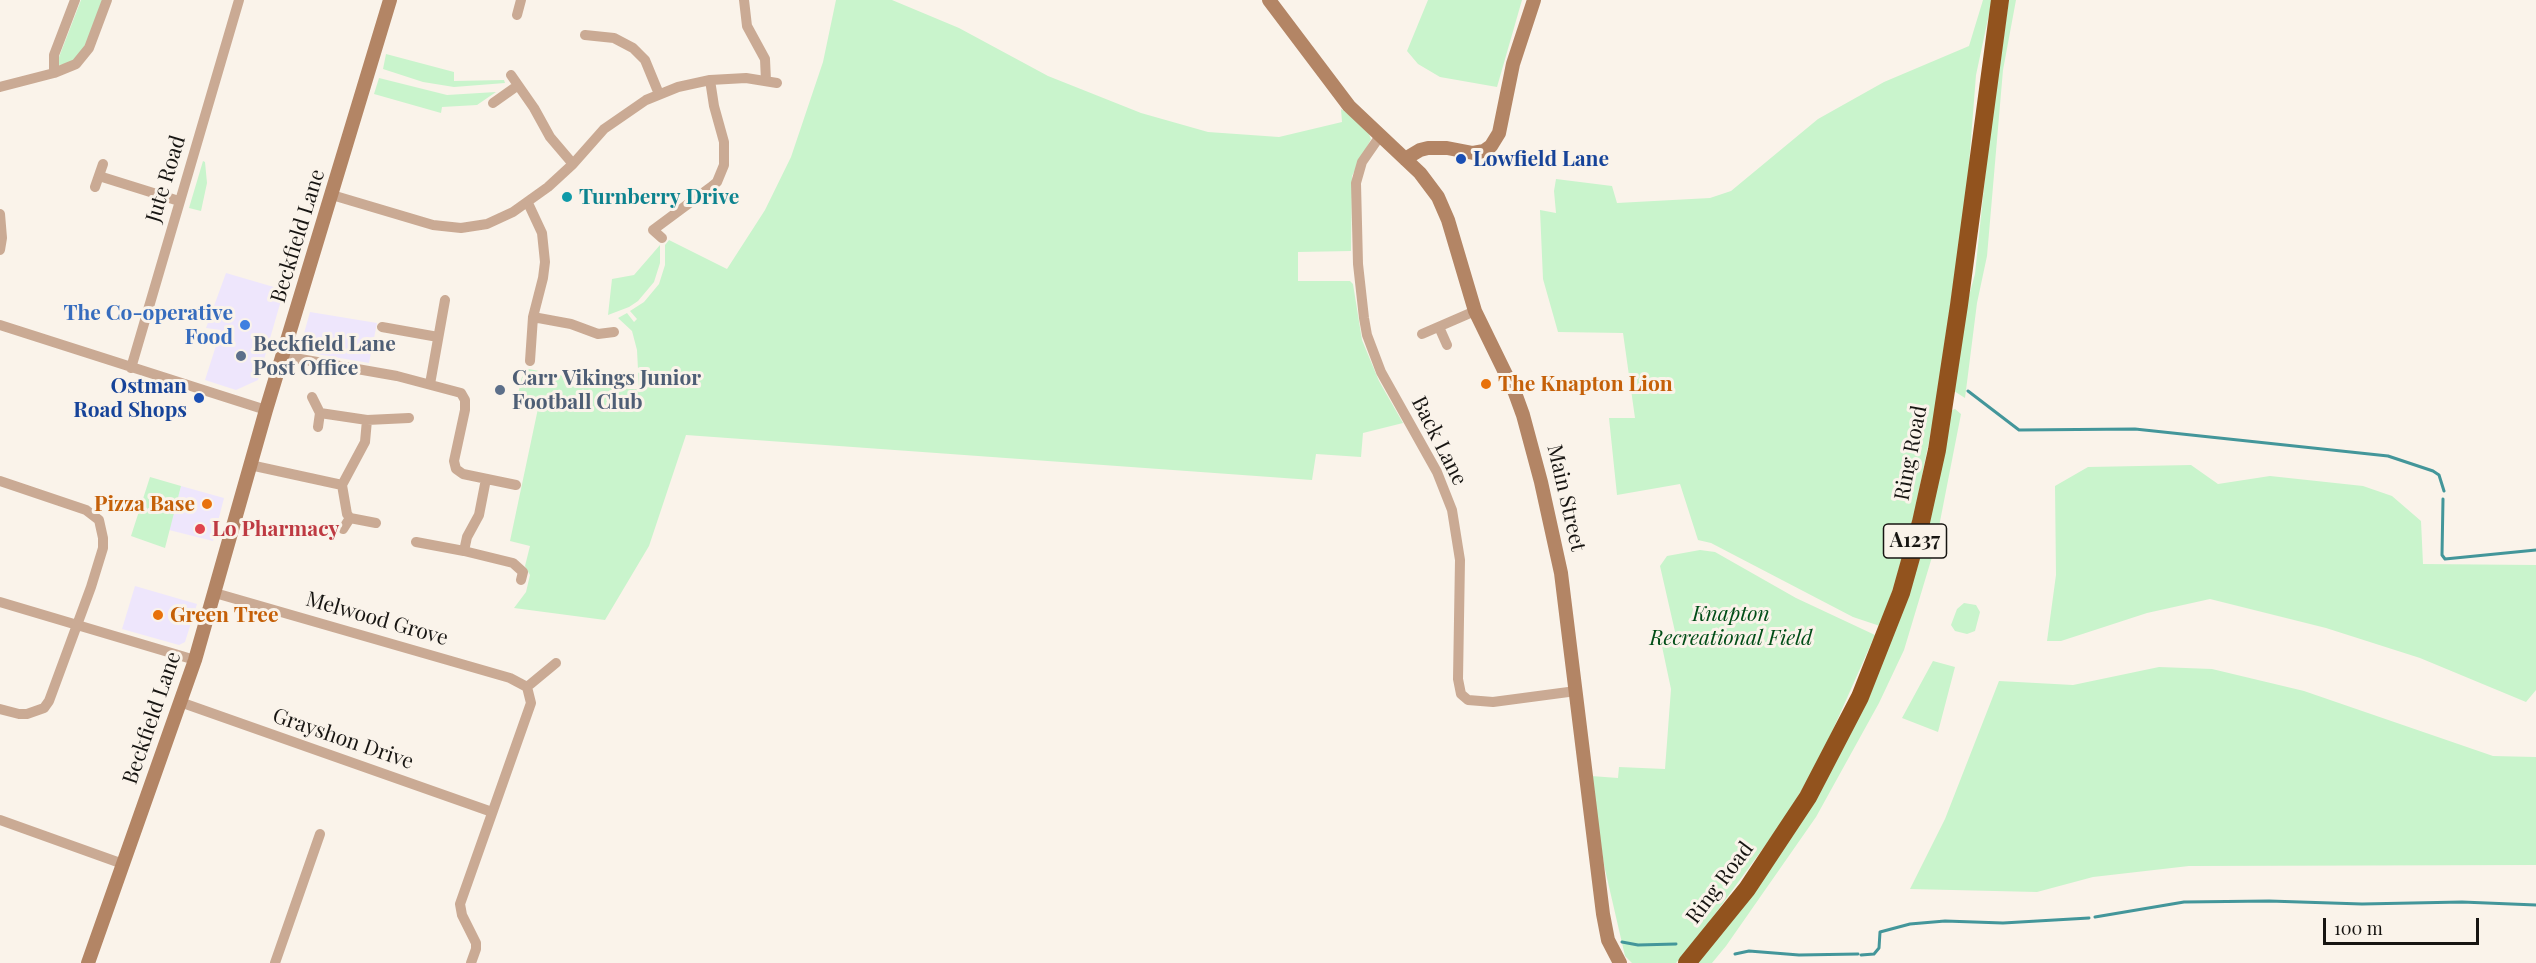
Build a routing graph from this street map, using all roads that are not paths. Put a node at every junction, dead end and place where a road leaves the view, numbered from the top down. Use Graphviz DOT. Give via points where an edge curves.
graph roads {
  1 [pos="75,0"];
  2 [pos="107,0"];
  3 [pos="239,0"];
  4 [pos="390,0"];
  5 [pos="521,0"];
  6 [pos="744,0"];
  7 [pos="1269,0"];
  8 [pos="1534,0"];
  9 [pos="2000,0"];
  10 [pos="518,15"];
  11 [pos="585,35"];
  12 [pos="54,74"];
  13 [pos="511,75"];
  14 [pos="710,80"];
  15 [pos="517,86"];
  16 [pos="0,87"];
  17 [pos="659,94"];
  18 [pos="493,103"];
  19 [pos="1380,136"];
  20 [pos="1405,159"];
  21 [pos="103,164"];
  22 [pos="573,164"];
  23 [pos="99,176"];
  24 [pos="95,187"];
  25 [pos="332,195"];
  26 [pos="179,201"];
  27 [pos="528,203"];
  28 [pos="0,214"];
  29 [pos="654,231"];
  30 [pos="0,250"];
  31 [pos="445,300"];
  32 [pos="1475,311"];
  33 [pos="533,317"];
  34 [pos="0,325"];
  35 [pos="382,327"];
  36 [pos="1439,327"];
  37 [pos="614,332"];
  38 [pos="1422,334"];
  39 [pos="438,337"];
  40 [pos="1446,345"];
  41 [pos="283,356"];
  42 [pos="530,361"];
  43 [pos="131,368"];
  44 [pos="430,384"];
  45 [pos="312,397"];
  46 [pos="266,410"];
  47 [pos="320,413"];
  48 [pos="409,418"];
  49 [pos="367,420"];
  50 [pos="318,427"];
  51 [pos="250,465"];
  52 [pos="486,479"];
  53 [pos="0,481"];
  54 [pos="342,484"];
  55 [pos="516,485"];
  56 [pos="350,518"];
  57 [pos="376,523"];
  58 [pos="343,529"];
  59 [pos="416,542"];
  60 [pos="464,551"];
  61 [pos="521,580"];
  62 [pos="215,593"];
  63 [pos="0,602"];
  64 [pos="78,626"];
  65 [pos="195,660"];
  66 [pos="555,663"];
  67 [pos="527,687"];
  68 [pos="1576,691"];
  69 [pos="180,702"];
  70 [pos="0,709"];
  71 [pos="492,812"];
  72 [pos="0,820"];
  73 [pos="320,834"];
  74 [pos="123,864"];
  75 [pos="88,963"];
  76 [pos="275,963"];
  77 [pos="471,963"];
  78 [pos="1620,963"];
  79 [pos="1687,963"];
  1 -- 12 [label="street" via="54,55"];
  2 -- 12 [label="street" via="83,58"];
  3 -- 26 [label="street, Jute Road"];
  4 -- 25 [label="street, Beckfield Lane"];
  5 -- 10 [label="street"];
  6 -- 14 [label="street" via="747,26 772,82"];
  7 -- 19 [label="street, Main Street" via="1340,95"];
  8 -- 20 [label="street" via="1513,64 1499,133 1491,146 1473,153 1428,148"];
  9 -- 79 [label="highway, Ring Road / A1237" via="1938,440 1901,593 1860,697 1808,797 1747,889"];
  11 -- 17 [label="street" via="600,42 614,38 633,48 645,60"];
  12 -- 16 [label="street"];
  13 -- 15 [label="street"];
  14 -- 17 [label="street"];
  14 -- 29 [label="street" via="726,150 721,174 711,187"];
  15 -- 18 [label="street"];
  15 -- 22 [label="street"];
  17 -- 22 [label="street" via="617,118"];
  19 -- 20 [label="street, Main Street"];
  19 -- 68 [label="street, Back Lane" via="1362,162 1356,183 1357,254 1364,318 1381,372 1437,472 1452,510 1460,560 1461,694 1468,700 1493,702"];
  20 -- 32 [label="street, Main Street" via="1430,186 1444,209"];
  21 -- 23 [label="street"];
  22 -- 27 [label="street"];
  23 -- 24 [label="street"];
  23 -- 26 [label="street"];
  25 -- 27 [label="street" via="433,225 461,228 498,220"];
  25 -- 41 [label="street, Beckfield Lane"];
  26 -- 43 [label="street, Jute Road"];
  27 -- 33 [label="street" via="542,233 545,262"];
  28 -- 30 [label="street"];
  31 -- 39 [label="street"];
  32 -- 36 [label="street"];
  32 -- 68 [label="street, Main Street" via="1515,393 1531,441 1561,573"];
  33 -- 37 [label="street" via="598,334"];
  33 -- 42 [label="street"];
  34 -- 43 [label="street"];
  35 -- 39 [label="street"];
  36 -- 38 [label="street"];
  36 -- 40 [label="street"];
  39 -- 44 [label="street"];
  41 -- 44 [label="street"];
  41 -- 46 [label="street, Beckfield Lane"];
  43 -- 46 [label="street"];
  44 -- 52 [label="street" via="452,389 465,400 454,460 456,469"];
  45 -- 47 [label="street"];
  46 -- 51 [label="street, Beckfield Lane"];
  47 -- 49 [label="street"];
  47 -- 50 [label="street"];
  48 -- 49 [label="street"];
  49 -- 54 [label="street" via="365,442"];
  51 -- 54 [label="street"];
  51 -- 62 [label="street, Beckfield Lane"];
  52 -- 55 [label="street"];
  52 -- 60 [label="street" via="479,514"];
  53 -- 64 [label="street" via="86,510 99,520 103,548"];
  54 -- 56 [label="street"];
  56 -- 57 [label="street"];
  56 -- 58 [label="street"];
  59 -- 60 [label="street"];
  60 -- 61 [label="street" via="513,563 523,572"];
  62 -- 65 [label="street, Beckfield Lane"];
  62 -- 67 [label="street, Melwood Grove" via="520,681"];
  63 -- 64 [label="street"];
  64 -- 65 [label="street"];
  64 -- 70 [label="street" via="44,708 27,714"];
  65 -- 69 [label="street, Beckfield Lane"];
  66 -- 67 [label="street"];
  67 -- 71 [label="street" via="531,703"];
  68 -- 78 [label="street, Main Street" via="1603,914 1608,940"];
  69 -- 71 [label="street, Grayshon Drive"];
  69 -- 74 [label="street, Beckfield Lane"];
  71 -- 77 [label="street" via="460,904 476,943"];
  72 -- 74 [label="street"];
  73 -- 76 [label="street"];
  74 -- 75 [label="street, Beckfield Lane"];
}
